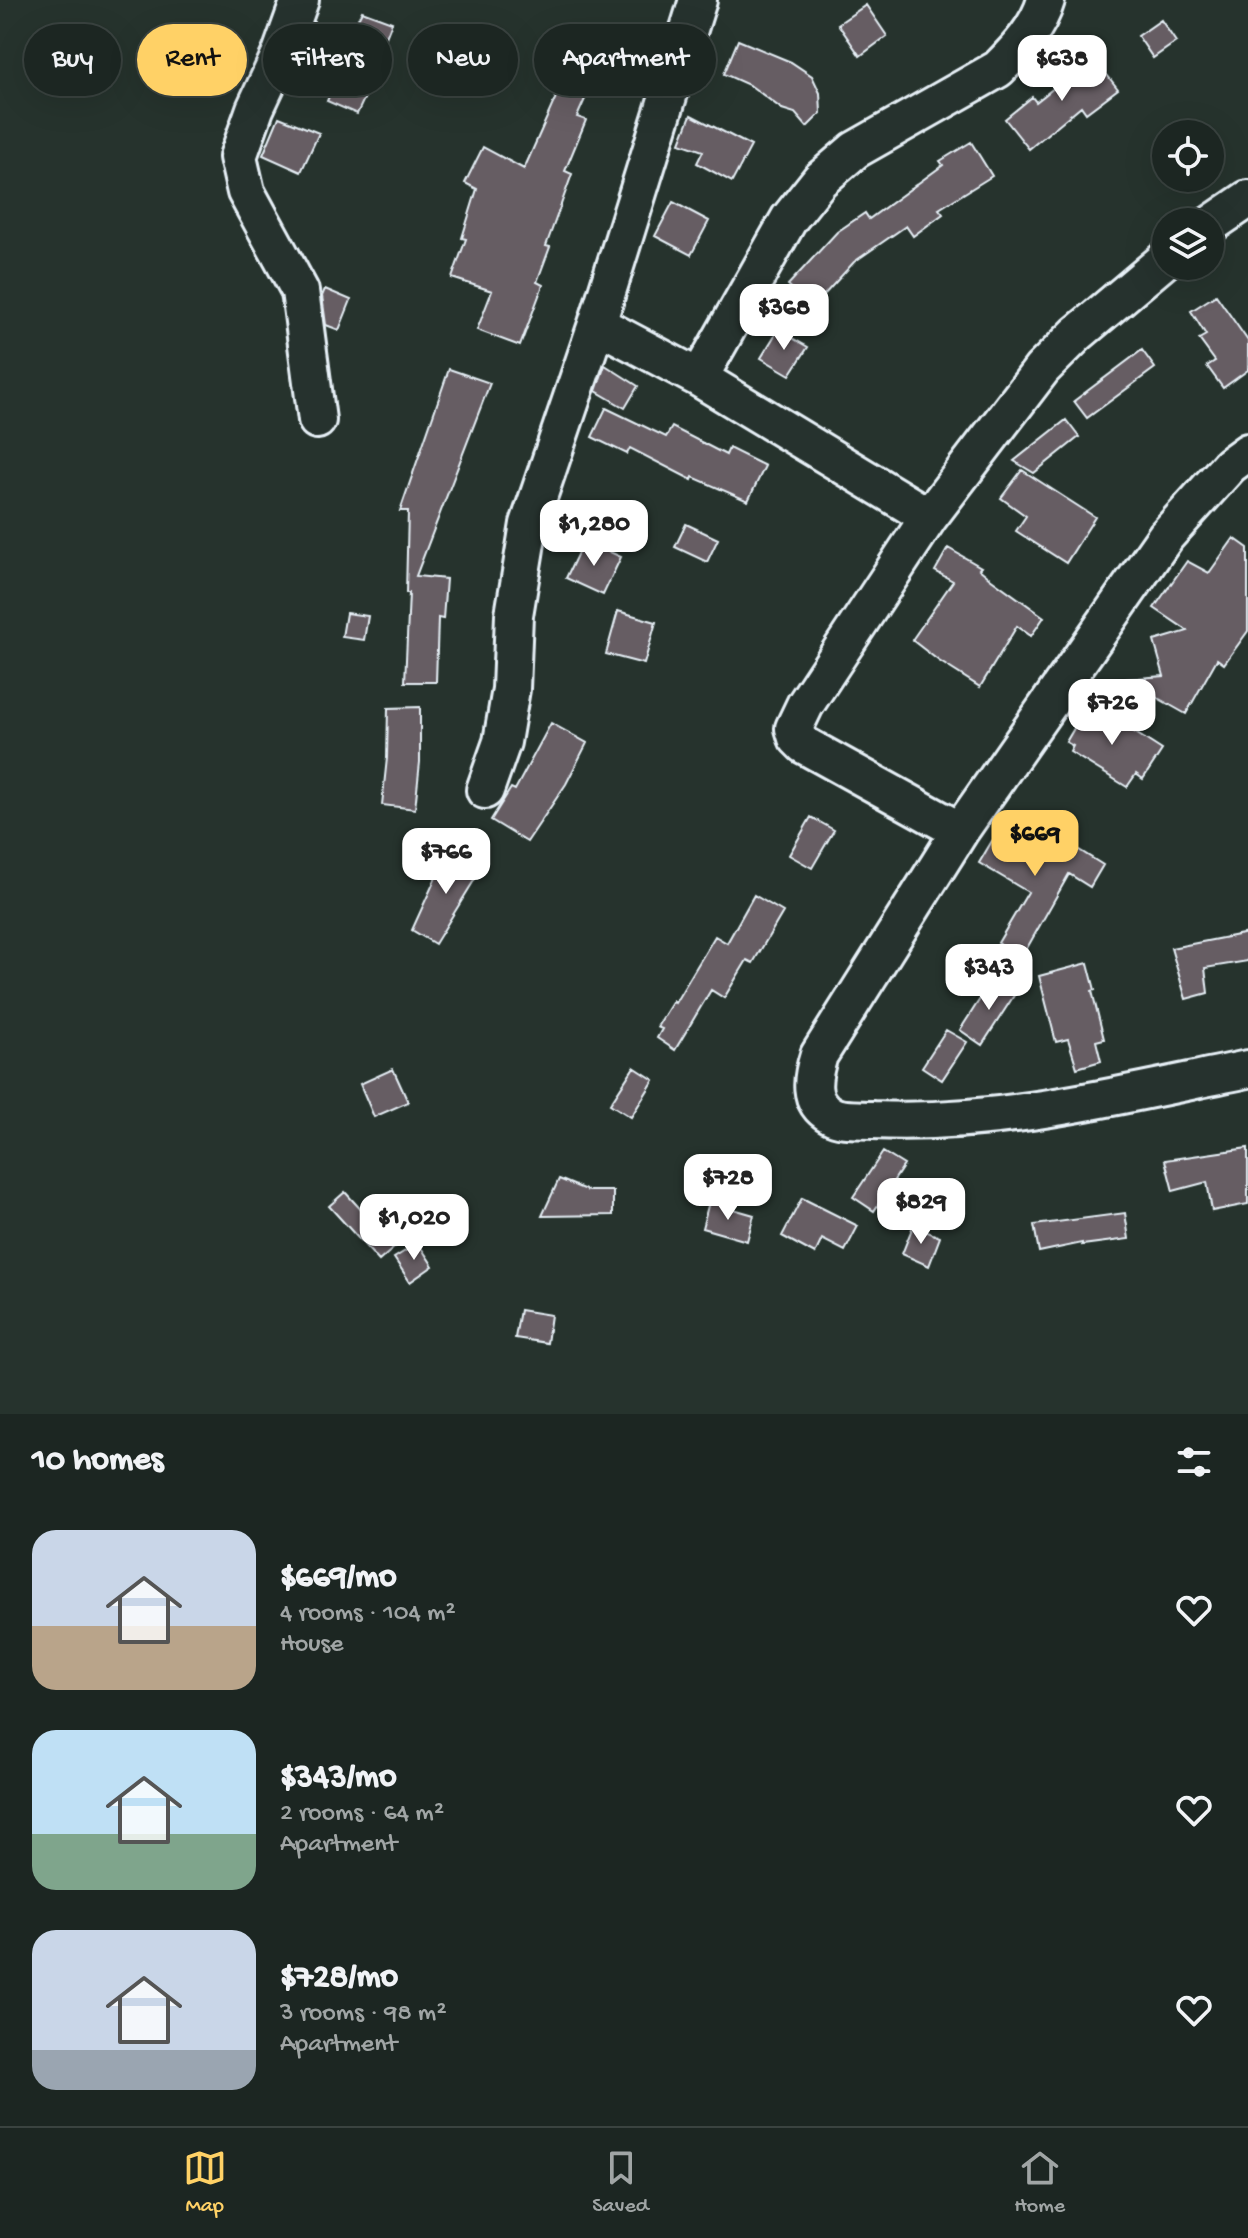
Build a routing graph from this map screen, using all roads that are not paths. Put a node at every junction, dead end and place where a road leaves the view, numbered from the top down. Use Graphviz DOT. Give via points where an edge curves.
graph roads {
  1 [pos="300,0"];
  2 [pos="698,0"];
  3 [pos="1046,0"];
  4 [pos="1248,199"];
  5 [pos="1224,215"];
  6 [pos="1152,271"];
  7 [pos="597,324"];
  8 [pos="699,378"];
  9 [pos="317,420"];
  10 [pos="1248,452"];
  11 [pos="929,517"];
  12 [pos="485,790"];
  13 [pos="960,831"];
  14 [pos="1248,1069"];
  1 -- 9 [label="street" via="238,157 246,192 300,291"];
  2 -- 7 [label="street"];
  3 -- 8 [label="street" via="1029,35 998,69 855,150 820,180 789,219"];
  4 -- 5 [label="street"];
  6 -- 11 [label="street" via="1042,369"];
  7 -- 8 [label="street"];
  7 -- 12 [label="street" via="529,524 514,615 509,702"];
  8 -- 11 [label="street"];
  10 -- 13 [label="street" via="1166,536"];
  11 -- 13 [label="street" via="794,728 804,745"];
  13 -- 14 [label="street" via="819,1055 813,1090 818,1105 832,1117 906,1121 1030,1112"];
}
